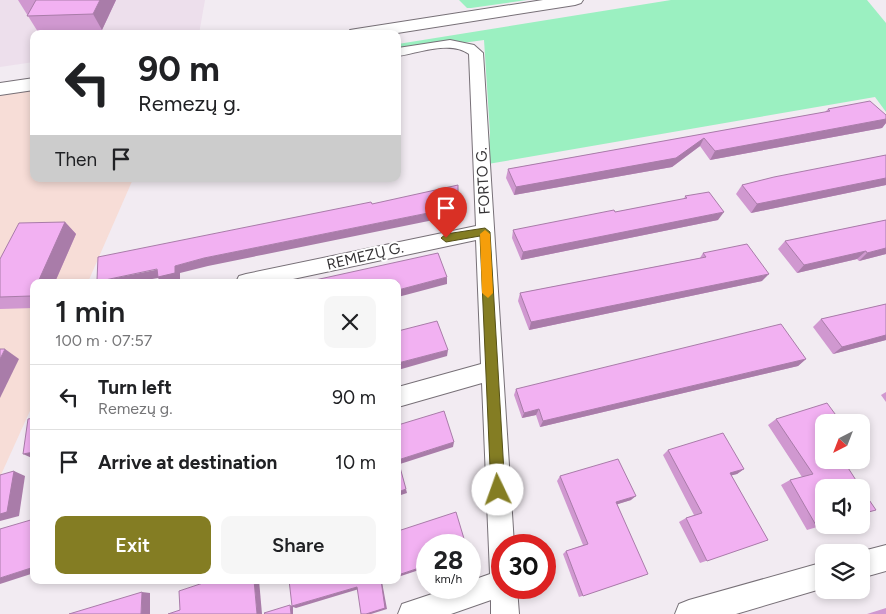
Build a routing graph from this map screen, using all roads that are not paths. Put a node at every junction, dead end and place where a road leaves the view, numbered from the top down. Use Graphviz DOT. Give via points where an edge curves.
graph roads {
  1 [pos="575,0"];
  2 [pos="382,30"];
  3 [pos="401,52"];
  4 [pos="30,85"];
  5 [pos="0,89"];
  6 [pos="485,232"];
  7 [pos="260,279"];
  8 [pos="491,371"];
  9 [pos="401,397"];
  10 [pos="500,534"];
  11 [pos="886,558"];
  12 [pos="870,562"];
  13 [pos="815,578"];
  14 [pos="491,587"];
  15 [pos="504,599"];
  16 [pos="412,614"];
  17 [pos="505,614"];
  18 [pos="688,614"];
  1 -- 2 [label="main road"];
  3 -- 6 [label="street, FORTO G." via="453,45 469,48 476,54"];
  4 -- 5 [label="main road"];
  6 -- 7 [label="street, REMEZŲ G."];
  6 -- 8 [label="street, FORTO G."];
  8 -- 9 [label="street"];
  8 -- 10 [label="street, FORTO G."];
  11 -- 12 [label="street"];
  13 -- 18 [label="street"];
  14 -- 16 [label="street"];
  15 -- 17 [label="street"];
}
